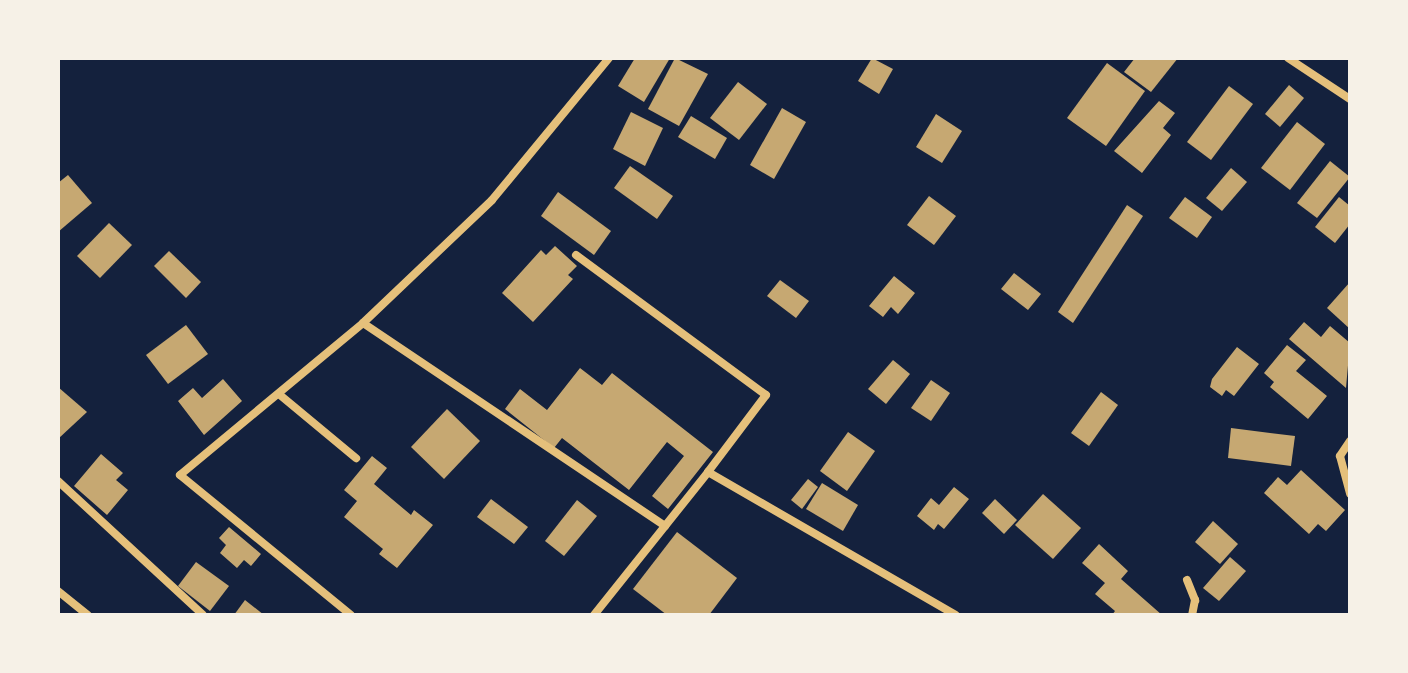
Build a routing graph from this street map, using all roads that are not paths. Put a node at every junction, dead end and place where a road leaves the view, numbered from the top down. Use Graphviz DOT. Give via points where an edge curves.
graph roads {
  1 [pos="609,58"];
  2 [pos="1288,58"];
  3 [pos="1350,99"];
  4 [pos="576,255"];
  5 [pos="363,323"];
  6 [pos="280,395"];
  7 [pos="1350,441"];
  8 [pos="356,458"];
  9 [pos="708,472"];
  10 [pos="58,481"];
  11 [pos="1350,494"];
  12 [pos="665,526"];
  13 [pos="1187,580"];
  14 [pos="58,591"];
  15 [pos="88,615"];
  16 [pos="203,615"];
  17 [pos="351,615"];
  18 [pos="594,615"];
  19 [pos="956,615"];
  20 [pos="1192,615"];
  1 -- 5 [label="street" via="492,200"];
  2 -- 3 [label="street"];
  4 -- 9 [label="street" via="766,395"];
  5 -- 6 [label="street"];
  5 -- 12 [label="street"];
  6 -- 8 [label="street"];
  6 -- 17 [label="street" via="180,475"];
  7 -- 11 [label="street" via="1340,456"];
  9 -- 12 [label="street"];
  9 -- 19 [label="street"];
  10 -- 16 [label="street"];
  12 -- 18 [label="street"];
  13 -- 20 [label="street" via="1195,600"];
  14 -- 15 [label="street"];
}
